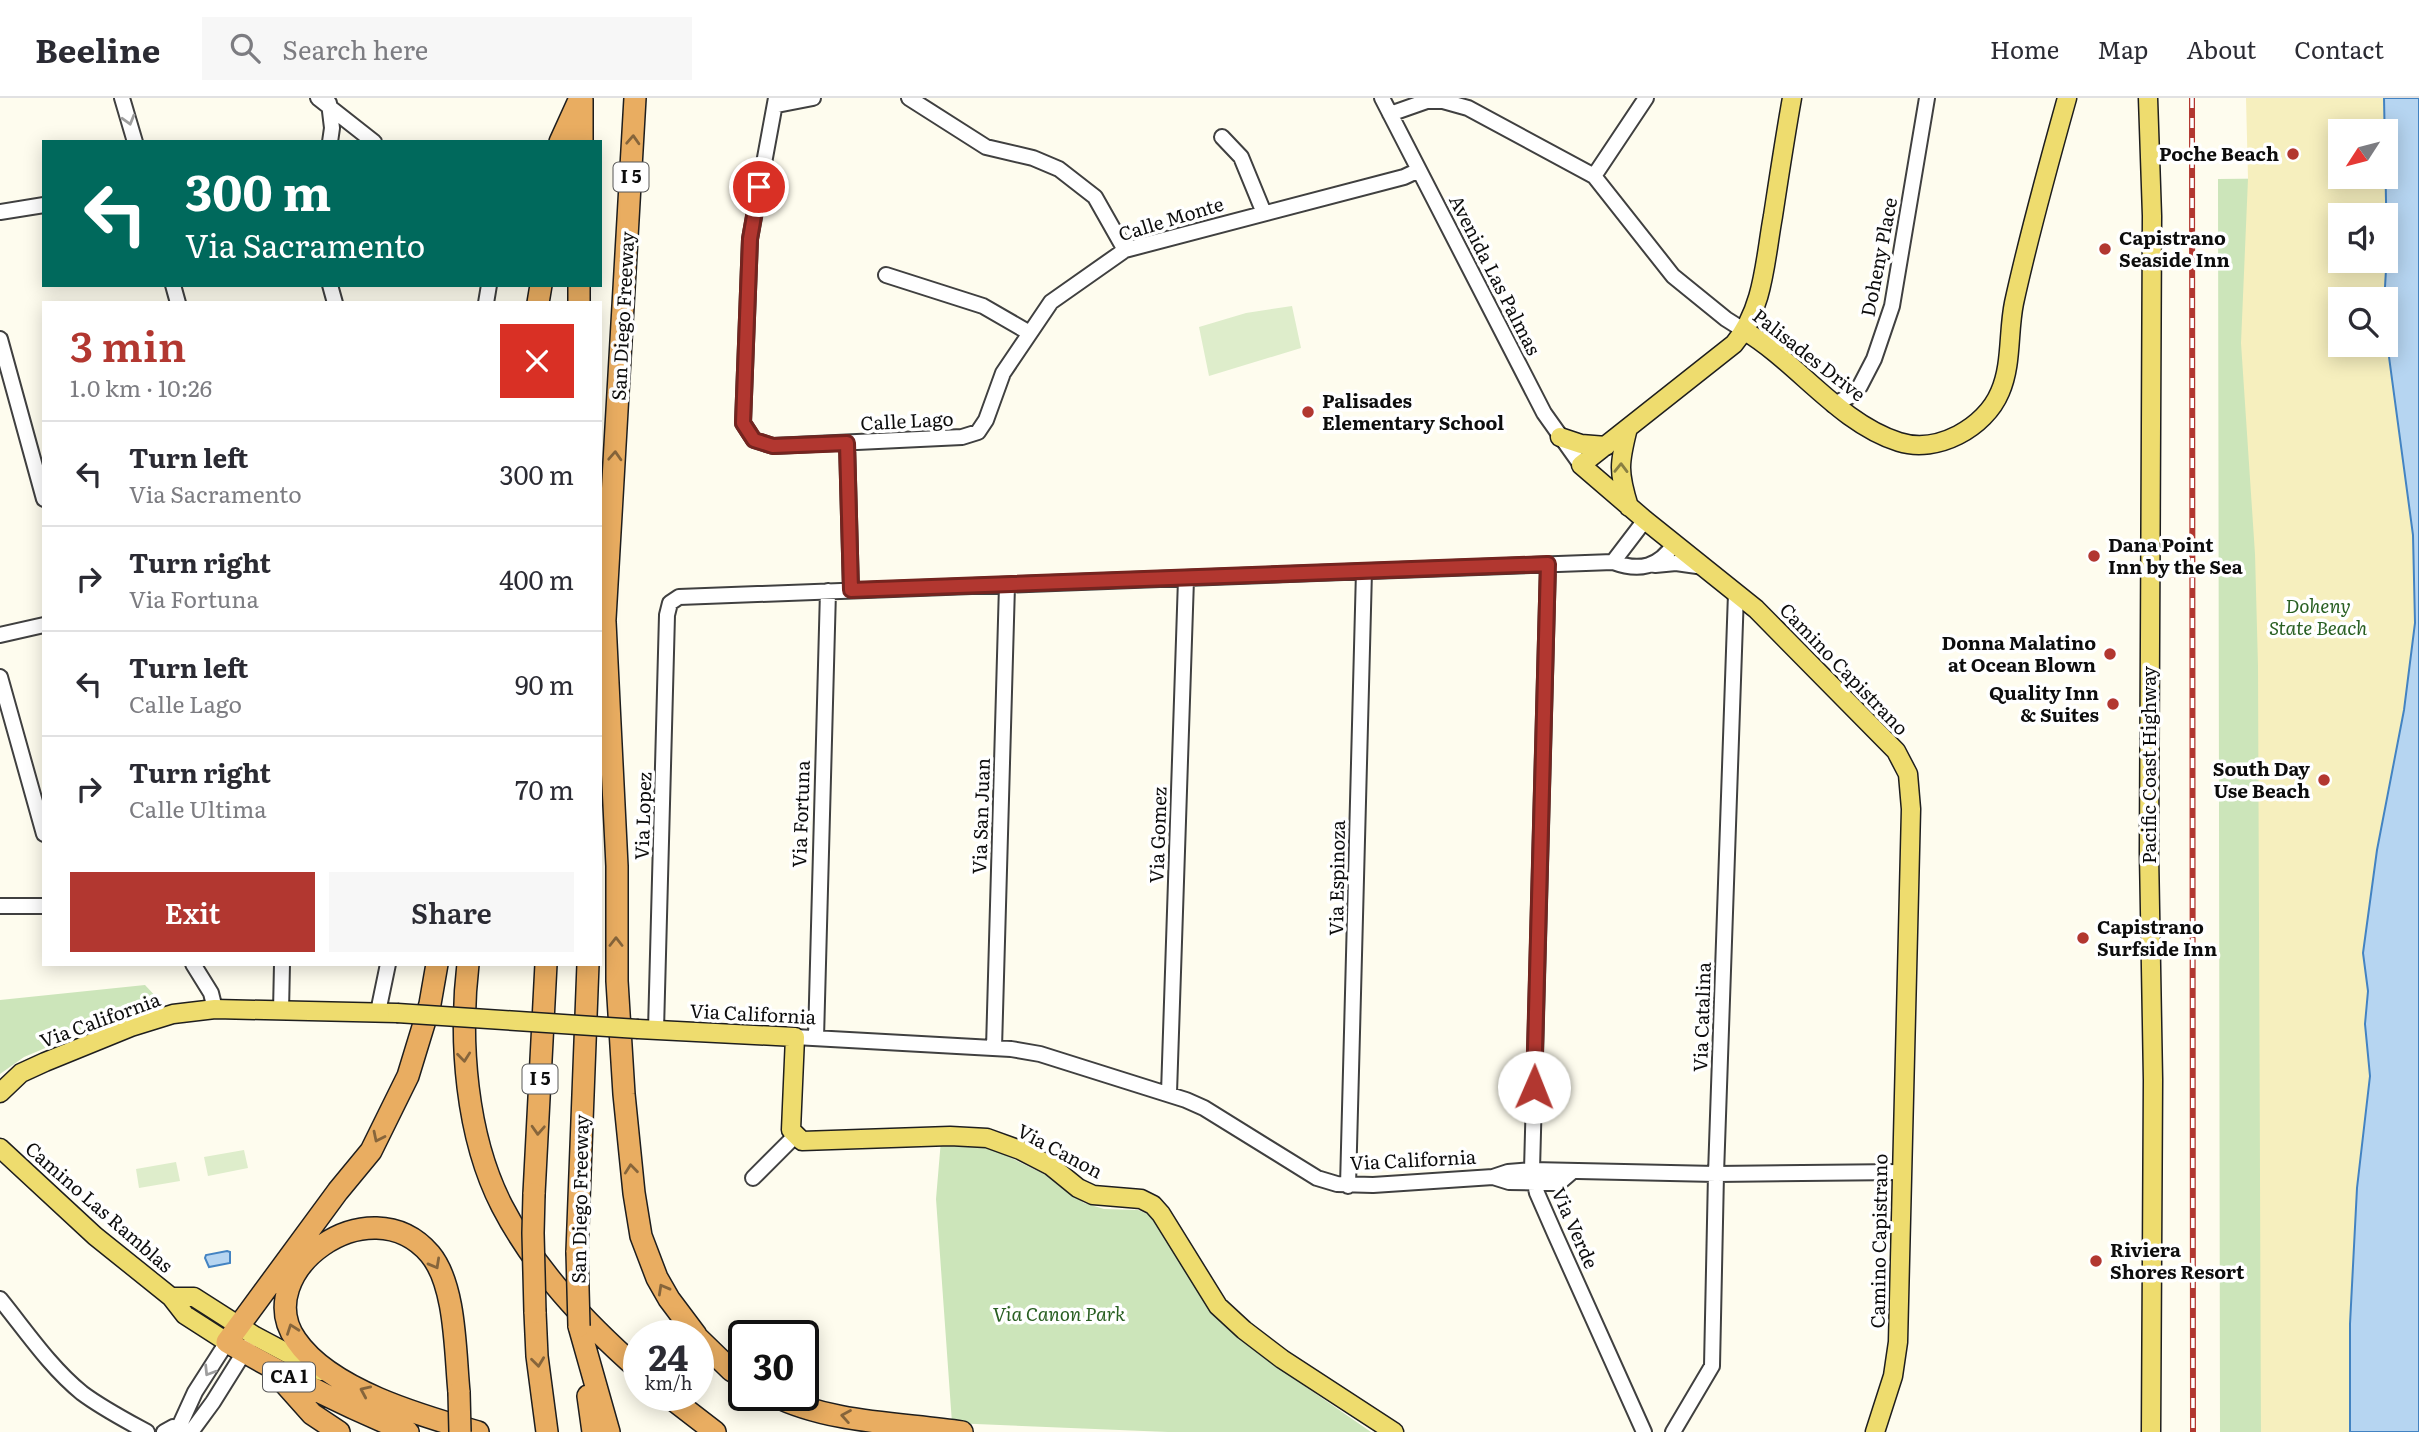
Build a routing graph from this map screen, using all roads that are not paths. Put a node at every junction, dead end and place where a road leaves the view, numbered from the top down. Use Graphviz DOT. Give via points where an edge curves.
graph roads {
  1 [pos="122,98"];
  2 [pos="581,98"];
  3 [pos="635,98"];
  4 [pos="813,98"];
  5 [pos="909,98"];
  6 [pos="1382,98"];
  7 [pos="1646,98"];
  8 [pos="1792,98"];
  9 [pos="1927,98"];
  10 [pos="2067,98"];
  11 [pos="2148,98"];
  12 [pos="326,101"];
  13 [pos="776,102"];
  14 [pos="1471,103"];
  15 [pos="1390,114"];
  16 [pos="1222,137"];
  17 [pos="134,140"];
  18 [pos="330,140"];
  19 [pos="372,140"];
  20 [pos="561,140"];
  21 [pos="582,140"];
  22 [pos="1419,170"];
  23 [pos="1594,176"];
  24 [pos="42,205"];
  25 [pos="0,212"];
  26 [pos="1264,213"];
  27 [pos="1125,250"];
  28 [pos="886,275"];
  29 [pos="1745,331"];
  30 [pos="1028,332"];
  31 [pos="0,339"];
  32 [pos="1833,404"];
  33 [pos="1628,428"];
  34 [pos="978,432"];
  35 [pos="1560,437"];
  36 [pos="847,443"];
  37 [pos="1606,446"];
  38 [pos="1581,465"];
  39 [pos="42,492"];
  40 [pos="1629,507"];
  41 [pos="1645,520"];
  42 [pos="1674,544"];
  43 [pos="1613,562"];
  44 [pos="1548,564"];
  45 [pos="1655,565"];
  46 [pos="1703,567"];
  47 [pos="1364,571"];
  48 [pos="1186,579"];
  49 [pos="1007,585"];
  50 [pos="851,590"];
  51 [pos="828,591"];
  52 [pos="1736,593"];
  53 [pos="605,622"];
  54 [pos="42,625"];
  55 [pos="0,635"];
  56 [pos="602,669"];
  57 [pos="0,677"];
  58 [pos="42,827"];
  59 [pos="0,906"];
  60 [pos="42,906"];
  61 [pos="194,966"];
  62 [pos="282,966"];
  63 [pos="388,966"];
  64 [pos="437,966"];
  65 [pos="468,966"];
  66 [pos="546,966"];
  67 [pos="588,966"];
  68 [pos="215,1009"];
  69 [pos="281,1011"];
  70 [pos="387,1012"];
  71 [pos="656,1030"];
  72 [pos="795,1037"];
  73 [pos="816,1038"];
  74 [pos="993,1048"];
  75 [pos="0,1093"];
  76 [pos="1169,1093"];
  77 [pos="796,1136"];
  78 [pos="0,1148"];
  79 [pos="1902,1172"];
  80 [pos="1716,1174"];
  81 [pos="1534,1177"];
  82 [pos="753,1178"];
  83 [pos="1348,1186"];
  84 [pos="0,1299"];
  85 [pos="684,1320"];
  86 [pos="579,1326"];
  87 [pos="241,1339"];
  88 [pos="714,1354"];
  89 [pos="623,1355"];
  90 [pos="728,1367"];
  91 [pos="271,1368"];
  92 [pos="337,1378"];
  93 [pos="688,1411"];
  94 [pos="814,1411"];
  95 [pos="546,1422"];
  96 [pos="189,1428"];
  97 [pos="601,1429"];
  98 [pos="1388,1430"];
  99 [pos="147,1432"];
  100 [pos="164,1432"];
  101 [pos="339,1432"];
  102 [pos="408,1432"];
  103 [pos="460,1432"];
  104 [pos="478,1432"];
  105 [pos="715,1432"];
  106 [pos="962,1432"];
  107 [pos="1644,1432"];
  108 [pos="1673,1432"];
  109 [pos="1876,1432"];
  110 [pos="2151,1432"];
  1 -- 17 [label="street, one-way"];
  2 -- 20 [label="highway"];
  2 -- 21 [label="highway"];
  53 -- 3 [label="highway, San Diego Freeway / I 5, one-way"];
  4 -- 13 [label="street"];
  5 -- 27 [label="street" via="986,147 1059,169 1095,197"];
  6 -- 15 [label="street, Avenida Las Palmas"];
  7 -- 23 [label="street"];
  8 -- 29 [label="main road" via="1762,279"];
  9 -- 32 [label="street, Doheny Place" via="1892,306 1860,386"];
  10 -- 32 [label="main road, Palisades Drive" via="2024,254 2006,369 2000,392 1986,414 1951,438 1932,444 1901,443"];
  11 -- 110 [label="main road, Pacific Coast Highway" via="2152,216"];
  12 -- 18 [label="street"];
  12 -- 19 [label="street"];
  13 -- 36 [label="street, Calle Lago" via="750,239 743,423 754,440 773,446"];
  14 -- 15 [label="street, Palisades Drive" via="1427,101"];
  14 -- 23 [label="street, Palisades Drive"];
  15 -- 22 [label="street, Avenida Las Palmas"];
  16 -- 26 [label="street" via="1241,156"];
  22 -- 26 [label="street, Calle Monte"];
  22 -- 35 [label="street, Avenida Las Palmas"];
  23 -- 29 [label="street, Palisades Drive" via="1673,276"];
  24 -- 25 [label="street"];
  26 -- 27 [label="street, Calle Monte"];
  27 -- 30 [label="street, Calle Monte" via="1051,302"];
  28 -- 30 [label="street" via="983,306"];
  29 -- 32 [label="main road, Palisades Drive" via="1765,343"];
  29 -- 33 [label="main road"];
  30 -- 34 [label="street, Calle Monte" via="1003,373"];
  31 -- 39 [label="street"];
  33 -- 37 [label="main road"];
  40 -- 33 [label="main road, one-way" via="1620,478"];
  34 -- 36 [label="street, Calle Lago" via="962,437"];
  35 -- 37 [label="main road"];
  35 -- 38 [label="street, Avenida Las Palmas"];
  36 -- 50 [label="street"];
  37 -- 38 [label="main road"];
  38 -- 40 [label="main road, Camino Capistrano"];
  40 -- 41 [label="main road, Camino Capistrano"];
  41 -- 42 [label="main road, Camino Capistrano"];
  41 -- 43 [label="street"];
  42 -- 45 [label="street"];
  42 -- 46 [label="main road, Camino Capistrano"];
  43 -- 44 [label="street"];
  43 -- 45 [label="street"];
  44 -- 47 [label="street"];
  44 -- 81 [label="street, Via Verde"];
  45 -- 46 [label="street"];
  46 -- 52 [label="main road, Camino Capistrano"];
  47 -- 48 [label="street"];
  47 -- 83 [label="street, Via Espinoza"];
  48 -- 49 [label="street"];
  48 -- 76 [label="street, Via Gomez"];
  49 -- 50 [label="street"];
  49 -- 74 [label="street, Via San Juan"];
  50 -- 51 [label="street"];
  51 -- 71 [label="street, Via Lopez" via="679,597 670,603"];
  51 -- 73 [label="street, Via Fortuna"];
  52 -- 79 [label="main road, Camino Capistrano" via="1896,751 1908,774 1911,809"];
  52 -- 80 [label="street, Via Catalina"];
  53 -- 56 [label="highway, San Diego Freeway / I 5"];
  85 -- 53 [label="highway, one-way" via="657,1278 641,1236 634,1193 617,981 617,866"];
  54 -- 55 [label="street"];
  57 -- 58 [label="street"];
  59 -- 60 [label="street"];
  61 -- 68 [label="street"];
  62 -- 69 [label="street"];
  63 -- 70 [label="street"];
  64 -- 87 [label="highway, one-way" via="408,1076 371,1151"];
  65 -- 89 [label="highway, one-way" via="463,1047 470,1098 502,1205 572,1306"];
  66 -- 95 [label="highway, I 5, one-way, bridge" via="533,1233 537,1356"];
  67 -- 86 [label="highway, San Diego Freeway / I 5, bridge" via="577,1252"];
  68 -- 69 [label="main road, Via California"];
  68 -- 75 [label="main road, Via California" via="173,1014 131,1027 22,1073"];
  69 -- 70 [label="main road, Via California"];
  70 -- 71 [label="main road, Via California, bridge"];
  71 -- 72 [label="main road, Via California"];
  72 -- 73 [label="street, Via California"];
  72 -- 77 [label="main road" via="791,1130"];
  73 -- 74 [label="street, Via California"];
  74 -- 76 [label="street, Via California" via="1031,1052"];
  76 -- 83 [label="street, Via California" via="1204,1108 1317,1178"];
  77 -- 82 [label="street"];
  77 -- 98 [label="main road, Via Canon" via="813,1142 987,1138 1051,1166 1093,1195 1141,1199 1161,1214 1218,1306 1235,1322"];
  78 -- 87 [label="main road, Camino Las Ramblas" via="95,1236 172,1297 185,1315"];
  79 -- 80 [label="street, Via California"];
  79 -- 109 [label="main road, Camino Capistrano" via="1898,1342 1894,1376"];
  80 -- 81 [label="street, Via California" via="1573,1171 1559,1183"];
  80 -- 108 [label="street, Via Catalina" via="1712,1366"];
  81 -- 83 [label="street, Via California" via="1508,1182 1493,1177"];
  81 -- 107 [label="street, Via Verde"];
  84 -- 99 [label="street" via="82,1393"];
  86 -- 97 [label="highway" via="596,1385"];
  86 -- 97 [label="highway, San Diego Freeway / I 5" via="582,1360"];
  87 -- 91 [label="highway, CA 1"];
  87 -- 92 [label="main road, CA 1"];
  87 -- 96 [label="street" via="213,1402"];
  87 -- 96 [label="street, one-way" via="195,1392"];
  88 -- 90 [label="highway"];
  91 -- 101 [label="highway" via="312,1414"];
  91 -- 102 [label="highway, CA 1"];
  92 -- 103 [label="highway, one-way, bridge" via="294,1338 286,1309 289,1288 311,1255 347,1231 373,1227 405,1235 429,1252 447,1290"];
  104 -- 92 [label="highway, CA 1, one-way" via="407,1409"];
  93 -- 105 [label="highway"];
  106 -- 94 [label="highway, one-way"];
  96 -- 100 [label="street" via="173,1427"];
}
